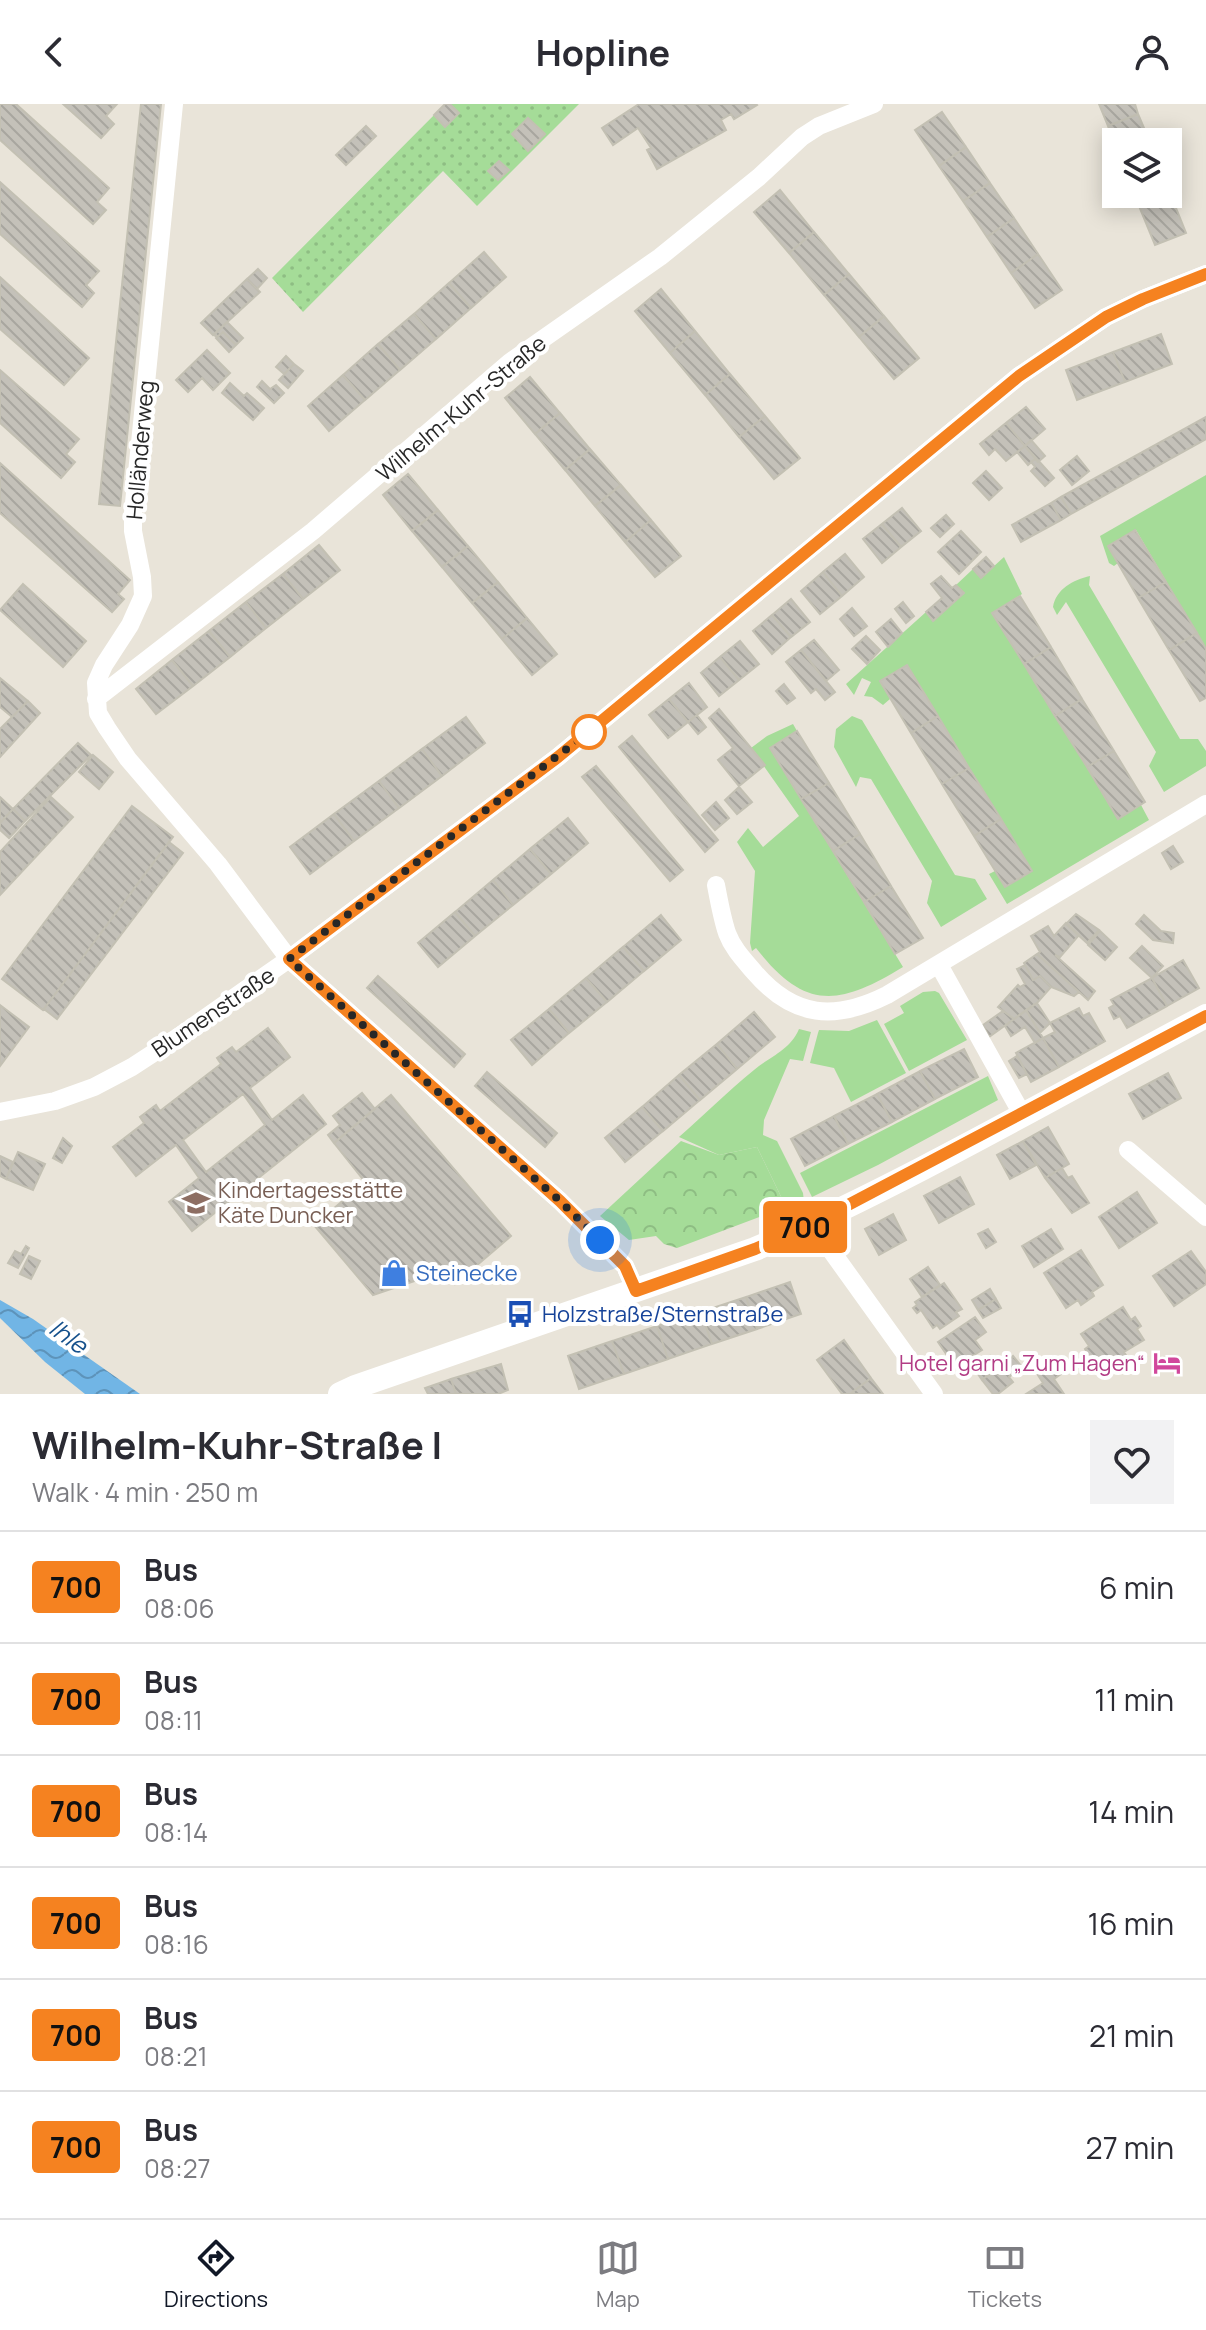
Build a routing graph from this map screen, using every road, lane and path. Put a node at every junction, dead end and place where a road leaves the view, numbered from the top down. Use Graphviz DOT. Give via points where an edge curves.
graph roads {
  1 [pos="174,104"];
  2 [pos="874,104"];
  3 [pos="1206,274"];
  4 [pos="96,699"];
  5 [pos="1206,804"];
  6 [pos="716,885"];
  7 [pos="289,959"];
  8 [pos="939,965"];
  9 [pos="1206,1016"];
  10 [pos="0,1112"];
  11 [pos="1022,1114"];
  12 [pos="1128,1150"];
  13 [pos="1206,1217"];
  14 [pos="812,1224"];
  15 [pos="636,1291"];
  16 [pos="340,1394"];
  17 [pos="934,1394"];
  1 -- 4 [label="street, Holländerweg" via="133,513 143,596 104,665"];
  2 -- 4 [label="street, Wilhelm-Kuhr-Straße" via="802,137 660,257 510,362 336,512"];
  3 -- 7 [label="street" via="1106,317 1019,376 558,757"];
  4 -- 7 [label="street" via="98,713 128,759 218,864"];
  5 -- 8 [label="street"];
  6 -- 8 [label="street" via="735,949 767,987 804,1009 856,1009"];
  7 -- 10 [label="street, Blumenstraße" via="132,1067 55,1101"];
  7 -- 15 [label="street, Blumenstraße" via="560,1201 625,1266"];
  8 -- 11 [label="street"];
  9 -- 11 [label="street"];
  11 -- 14 [label="street"];
  12 -- 13 [label="street"];
  14 -- 15 [label="street"];
  14 -- 17 [label="street"];
  15 -- 16 [label="street"];
}
